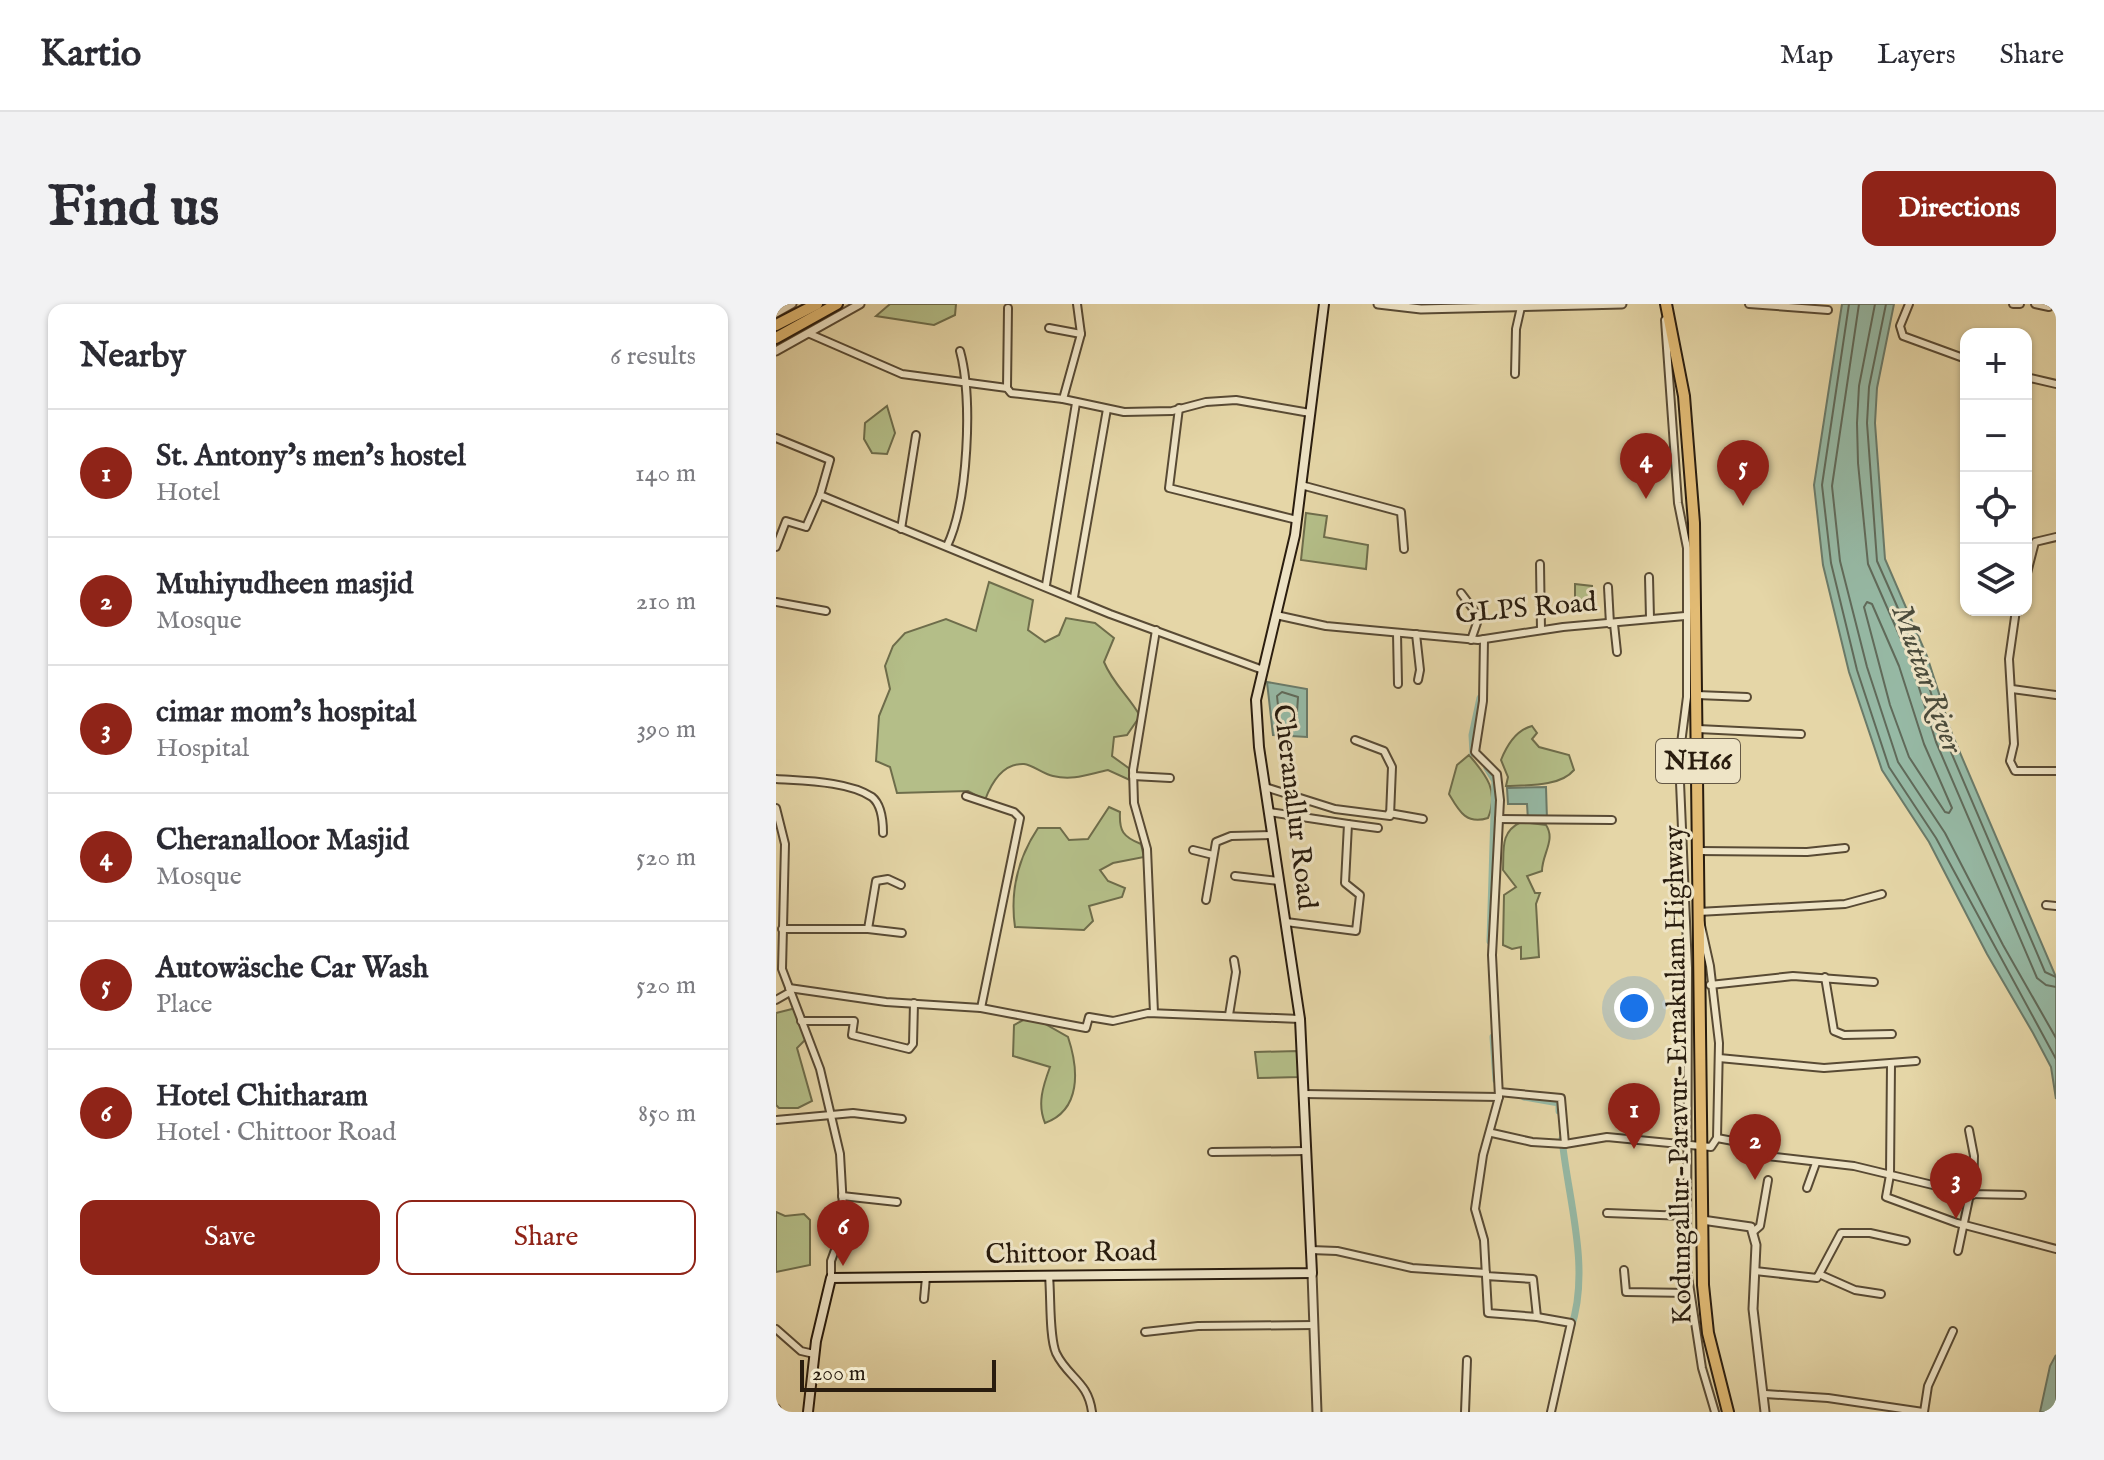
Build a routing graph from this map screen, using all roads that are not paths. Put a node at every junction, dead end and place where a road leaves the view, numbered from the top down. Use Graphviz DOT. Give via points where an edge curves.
graph roads {
  1 [pos="792,304"];
  2 [pos="817,304"];
  3 [pos="837,304"];
  4 [pos="860,304"];
  5 [pos="1077,304"];
  6 [pos="1324,304"];
  7 [pos="1378,304"];
  8 [pos="1622,304"];
  9 [pos="1666,304"];
  10 [pos="1749,304"];
  11 [pos="1909,304"];
  12 [pos="2013,304"];
  13 [pos="2020,304"];
  14 [pos="2035,304"];
  15 [pos="1521,307"];
  16 [pos="2052,307"];
  17 [pos="1008,308"];
  18 [pos="1828,310"];
  19 [pos="776,313"];
  20 [pos="776,325"];
  21 [pos="1049,328"];
  22 [pos="810,334"];
  23 [pos="1081,334"];
  24 [pos="776,338"];
  25 [pos="776,351"];
  26 [pos="960,351"];
  27 [pos="1960,357"];
  28 [pos="1515,374"];
  29 [pos="2032,378"];
  30 [pos="967,383"];
  31 [pos="2056,384"];
  32 [pos="1007,388"];
  33 [pos="1063,399"];
  34 [pos="1076,403"];
  35 [pos="1179,408"];
  36 [pos="1107,409"];
  37 [pos="1310,413"];
  38 [pos="916,435"];
  39 [pos="776,438"];
  40 [pos="1301,485"];
  41 [pos="820,495"];
  42 [pos="1297,520"];
  43 [pos="901,529"];
  44 [pos="2056,537"];
  45 [pos="947,546"];
  46 [pos="776,547"];
  47 [pos="1404,549"];
  48 [pos="2032,554"];
  49 [pos="1540,564"];
  50 [pos="1649,577"];
  51 [pos="1046,585"];
  52 [pos="1608,587"];
  53 [pos="1461,593"];
  54 [pos="1074,597"];
  55 [pos="776,602"];
  56 [pos="826,611"];
  57 [pos="1276,615"];
  58 [pos="1685,616"];
  59 [pos="2015,616"];
  60 [pos="1650,618"];
  61 [pos="1612,624"];
  62 [pos="1156,630"];
  63 [pos="1541,630"];
  64 [pos="1397,633"];
  65 [pos="1416,634"];
  66 [pos="1479,639"];
  67 [pos="1617,652"];
  68 [pos="1263,670"];
  69 [pos="1418,680"];
  70 [pos="1398,684"];
  71 [pos="2012,689"];
  72 [pos="1697,695"];
  73 [pos="2056,695"];
  74 [pos="1747,697"];
  75 [pos="1698,729"];
  76 [pos="1801,734"];
  77 [pos="1355,740"];
  78 [pos="2056,771"];
  79 [pos="1133,776"];
  80 [pos="1170,778"];
  81 [pos="776,779"];
  82 [pos="1265,787"];
  83 [pos="966,796"];
  84 [pos="776,811"];
  85 [pos="1269,812"];
  86 [pos="1389,813"];
  87 [pos="1423,819"];
  88 [pos="1499,819"];
  89 [pos="1612,820"];
  90 [pos="1348,824"];
  91 [pos="1378,828"];
  92 [pos="883,833"];
  93 [pos="1272,835"];
  94 [pos="1845,848"];
  95 [pos="1193,850"];
  96 [pos="1698,851"];
  97 [pos="780,853"];
  98 [pos="1213,855"];
  99 [pos="1235,876"];
  100 [pos="1279,881"];
  101 [pos="901,885"];
  102 [pos="779,886"];
  103 [pos="1882,894"];
  104 [pos="1206,900"];
  105 [pos="2046,905"];
  106 [pos="2056,906"];
  107 [pos="1698,915"];
  108 [pos="779,918"];
  109 [pos="1286,922"];
  110 [pos="782,929"];
  111 [pos="868,929"];
  112 [pos="902,933"];
  113 [pos="1234,960"];
  114 [pos="1825,977"];
  115 [pos="1874,982"];
  116 [pos="1710,985"];
  117 [pos="790,990"];
  118 [pos="776,1000"];
  119 [pos="914,1003"];
  120 [pos="981,1008"];
  121 [pos="1154,1013"];
  122 [pos="1229,1015"];
  123 [pos="1300,1019"];
  124 [pos="801,1021"];
  125 [pos="1892,1034"];
  126 [pos="1719,1058"];
  127 [pos="1916,1061"];
  128 [pos="1891,1064"];
  129 [pos="1304,1094"];
  130 [pos="1499,1094"];
  131 [pos="830,1115"];
  132 [pos="902,1119"];
  133 [pos="776,1120"];
  134 [pos="1969,1130"];
  135 [pos="1492,1133"];
  136 [pos="1717,1138"];
  137 [pos="1688,1143"];
  138 [pos="1563,1144"];
  139 [pos="1701,1146"];
  140 [pos="1306,1151"];
  141 [pos="1212,1152"];
  142 [pos="1767,1156"];
  143 [pos="1816,1163"];
  144 [pos="1765,1165"];
  145 [pos="1890,1175"];
  146 [pos="1768,1180"];
  147 [pos="1807,1188"];
  148 [pos="1971,1195"];
  149 [pos="2022,1195"];
  150 [pos="842,1196"];
  151 [pos="897,1202"];
  152 [pos="1607,1213"];
  153 [pos="1686,1216"];
  154 [pos="1702,1220"];
  155 [pos="1965,1225"];
  156 [pos="1753,1232"];
  157 [pos="1906,1241"];
  158 [pos="2056,1249"];
  159 [pos="1311,1250"];
  160 [pos="1958,1251"];
  161 [pos="1624,1270"];
  162 [pos="1755,1271"];
  163 [pos="1312,1273"];
  164 [pos="1486,1275"];
  165 [pos="1821,1275"];
  166 [pos="1049,1276"];
  167 [pos="926,1277"];
  168 [pos="831,1278"];
  169 [pos="1690,1293"];
  170 [pos="1881,1294"];
  171 [pos="924,1299"];
  172 [pos="1537,1317"];
  173 [pos="1314,1325"];
  174 [pos="776,1329"];
  175 [pos="1953,1331"];
  176 [pos="1145,1332"];
  177 [pos="814,1354"];
  178 [pos="1467,1360"];
  179 [pos="1765,1394"];
  180 [pos="808,1412"];
  181 [pos="1092,1412"];
  182 [pos="1317,1412"];
  183 [pos="1465,1412"];
  184 [pos="1551,1412"];
  185 [pos="1715,1412"];
  186 [pos="1728,1412"];
  187 [pos="1765,1412"];
  188 [pos="1924,1412"];
  1 -- 19 [label="street"];
  2 -- 20 [label="highway"];
  3 -- 24 [label="highway"];
  4 -- 22 [label="street"];
  5 -- 23 [label="street"];
  6 -- 37 [label="main road, Cheranallur Road"];
  7 -- 15 [label="street" via="1421,309"];
  8 -- 15 [label="street"];
  9 -- 58 [label="street" via="1677,490 1687,548"];
  9 -- 72 [label="highway, Kodungallur-Paravur-Ernakulam Highway / NH66" via="1684,396 1694,523"];
  10 -- 18 [label="street"];
  11 -- 27 [label="street" via="1900,326 1903,336"];
  12 -- 13 [label="street"];
  14 -- 16 [label="street"];
  15 -- 28 [label="street"];
  17 -- 32 [label="street"];
  21 -- 23 [label="street"];
  22 -- 25 [label="street"];
  22 -- 30 [label="street" via="902,374"];
  23 -- 33 [label="street"];
  26 -- 30 [label="street"];
  29 -- 31 [label="street"];
  30 -- 32 [label="street"];
  30 -- 45 [label="street" via="960,497"];
  32 -- 33 [label="street" via="1011,393"];
  33 -- 34 [label="street"];
  34 -- 36 [label="street"];
  34 -- 51 [label="street"];
  35 -- 36 [label="street"];
  35 -- 37 [label="street" via="1236,400"];
  35 -- 42 [label="street" via="1169,488"];
  36 -- 54 [label="street"];
  37 -- 40 [label="main road, Cheranallur Road"];
  38 -- 43 [label="street"];
  39 -- 41 [label="street" via="830,460"];
  40 -- 42 [label="main road, Cheranallur Road"];
  40 -- 47 [label="street" via="1401,512"];
  41 -- 43 [label="street"];
  41 -- 46 [label="street" via="806,527 786,521"];
  42 -- 57 [label="main road, Cheranallur Road"];
  43 -- 45 [label="street"];
  44 -- 48 [label="street" via="2035,542"];
  45 -- 51 [label="street"];
  49 -- 63 [label="street"];
  50 -- 60 [label="street"];
  51 -- 54 [label="street"];
  52 -- 61 [label="street"];
  53 -- 66 [label="street" via="1479,614"];
  54 -- 62 [label="street"];
  55 -- 56 [label="street"];
  57 -- 64 [label="street, GLPS Road"];
  57 -- 68 [label="main road, Cheranallur Road"];
  58 -- 60 [label="street, GLPS Road"];
  58 -- 137 [label="street" via="1687,697 1679,759 1688,968"];
  59 -- 71 [label="street" via="2009,659"];
  60 -- 61 [label="street, GLPS Road"];
  61 -- 63 [label="street, GLPS Road"];
  61 -- 67 [label="street"];
  62 -- 68 [label="street"];
  62 -- 79 [label="street"];
  63 -- 66 [label="street, GLPS Road"];
  64 -- 65 [label="street, GLPS Road"];
  64 -- 70 [label="street"];
  65 -- 66 [label="street, GLPS Road"];
  65 -- 69 [label="street"];
  66 -- 88 [label="street" via="1483,701 1475,752 1497,774"];
  68 -- 82 [label="main road, Cheranallur Road" via="1256,700"];
  71 -- 73 [label="street"];
  71 -- 78 [label="street" via="2010,761 2015,771"];
  72 -- 74 [label="street"];
  72 -- 75 [label="highway, Kodungallur-Paravur-Ernakulam Highway / NH66"];
  75 -- 76 [label="street"];
  75 -- 96 [label="highway, Kodungallur-Paravur-Ernakulam Highway / NH66"];
  77 -- 86 [label="street" via="1384,751 1392,767"];
  79 -- 80 [label="street"];
  79 -- 121 [label="street" via="1134,803 1147,849"];
  81 -- 92 [label="street" via="852,789 873,798"];
  82 -- 85 [label="main road, Cheranallur Road"];
  82 -- 86 [label="street" via="1335,809 1380,817"];
  83 -- 120 [label="street" via="1020,818"];
  84 -- 97 [label="street"];
  85 -- 90 [label="street"];
  85 -- 93 [label="main road, Cheranallur Road"];
  86 -- 87 [label="street"];
  88 -- 89 [label="street"];
  88 -- 130 [label="street" via="1492,955"];
  90 -- 91 [label="street"];
  90 -- 109 [label="street" via="1345,883 1360,895 1356,931"];
  93 -- 98 [label="street" via="1222,839"];
  93 -- 100 [label="main road, Cheranallur Road"];
  94 -- 96 [label="street"];
  95 -- 98 [label="street"];
  96 -- 107 [label="highway, Kodungallur-Paravur-Ernakulam Highway / NH66"];
  97 -- 102 [label="street"];
  98 -- 104 [label="street"];
  99 -- 100 [label="street"];
  100 -- 109 [label="main road, Cheranallur Road"];
  101 -- 111 [label="street" via="876,881"];
  102 -- 108 [label="street"];
  103 -- 107 [label="street" via="1845,904"];
  105 -- 106 [label="street"];
  107 -- 116 [label="street"];
  107 -- 139 [label="highway, Kodungallur-Paravur-Ernakulam Highway / NH66"];
  108 -- 110 [label="street"];
  109 -- 123 [label="main road, Cheranallur Road"];
  110 -- 111 [label="street"];
  110 -- 117 [label="street" via="782,969"];
  111 -- 112 [label="street"];
  113 -- 122 [label="street"];
  114 -- 115 [label="street"];
  114 -- 116 [label="street"];
  114 -- 125 [label="street" via="1834,1031"];
  116 -- 126 [label="street"];
  117 -- 118 [label="street"];
  117 -- 119 [label="street"];
  117 -- 124 [label="street"];
  119 -- 120 [label="street"];
  119 -- 124 [label="street" via="909,1049 852,1035 854,1021"];
  120 -- 121 [label="street" via="1086,1028 1089,1017 1113,1021"];
  121 -- 122 [label="street"];
  122 -- 123 [label="street"];
  123 -- 129 [label="main road, Cheranallur Road"];
  124 -- 131 [label="street" via="820,1069"];
  126 -- 128 [label="street" via="1824,1068"];
  126 -- 136 [label="street"];
  127 -- 128 [label="street"];
  128 -- 145 [label="street"];
  129 -- 130 [label="street"];
  129 -- 140 [label="main road, Cheranallur Road"];
  130 -- 135 [label="street"];
  130 -- 138 [label="street" via="1561,1098"];
  131 -- 132 [label="street"];
  131 -- 133 [label="street"];
  131 -- 150 [label="street" via="840,1154"];
  134 -- 148 [label="street" via="1974,1156"];
  135 -- 138 [label="street"];
  135 -- 164 [label="street" via="1475,1209"];
  136 -- 139 [label="street" via="1711,1147"];
  136 -- 142 [label="street" via="1760,1146"];
  137 -- 138 [label="street" via="1607,1137"];
  137 -- 139 [label="street"];
  137 -- 153 [label="street"];
  139 -- 154 [label="highway, Kodungallur-Paravur-Ernakulam Highway / NH66"];
  140 -- 141 [label="street"];
  140 -- 159 [label="main road, Cheranallur Road"];
  142 -- 143 [label="street"];
  142 -- 144 [label="street"];
  143 -- 145 [label="street"];
  143 -- 147 [label="street"];
  145 -- 148 [label="street"];
  145 -- 155 [label="street" via="1885,1193 1889,1199"];
  146 -- 156 [label="street" via="1760,1226"];
  148 -- 149 [label="street"];
  148 -- 155 [label="street"];
  150 -- 151 [label="street"];
  150 -- 168 [label="street" via="844,1225 831,1261"];
  152 -- 153 [label="street"];
  153 -- 169 [label="street"];
  154 -- 156 [label="street" via="1745,1225"];
  154 -- 186 [label="highway, Kodungallur-Paravur-Ernakulam Highway / NH66" via="1708,1333"];
  155 -- 158 [label="street"];
  155 -- 160 [label="street"];
  156 -- 162 [label="street"];
  157 -- 165 [label="street" via="1841,1233"];
  159 -- 163 [label="main road, Cheranallur Road"];
  159 -- 164 [label="street"];
  161 -- 169 [label="street" via="1626,1292"];
  162 -- 165 [label="street"];
  162 -- 179 [label="street" via="1753,1309"];
  163 -- 166 [label="main road, Chittoor Road"];
  163 -- 173 [label="street"];
  164 -- 172 [label="street" via="1533,1279"];
  164 -- 172 [label="street" via="1488,1313"];
  165 -- 170 [label="street" via="1855,1290"];
  166 -- 167 [label="main road, Chittoor Road"];
  166 -- 181 [label="street" via="1054,1350 1086,1388"];
  167 -- 168 [label="main road, Chittoor Road"];
  167 -- 171 [label="street"];
  168 -- 177 [label="main road"];
  169 -- 185 [label="street"];
  172 -- 184 [label="street" via="1571,1323"];
  173 -- 176 [label="street"];
  173 -- 182 [label="street"];
  174 -- 177 [label="street" via="801,1351"];
  175 -- 188 [label="street" via="1928,1386"];
  177 -- 180 [label="main road"];
  178 -- 183 [label="street"];
  179 -- 187 [label="street"];
  179 -- 188 [label="street"];
}
